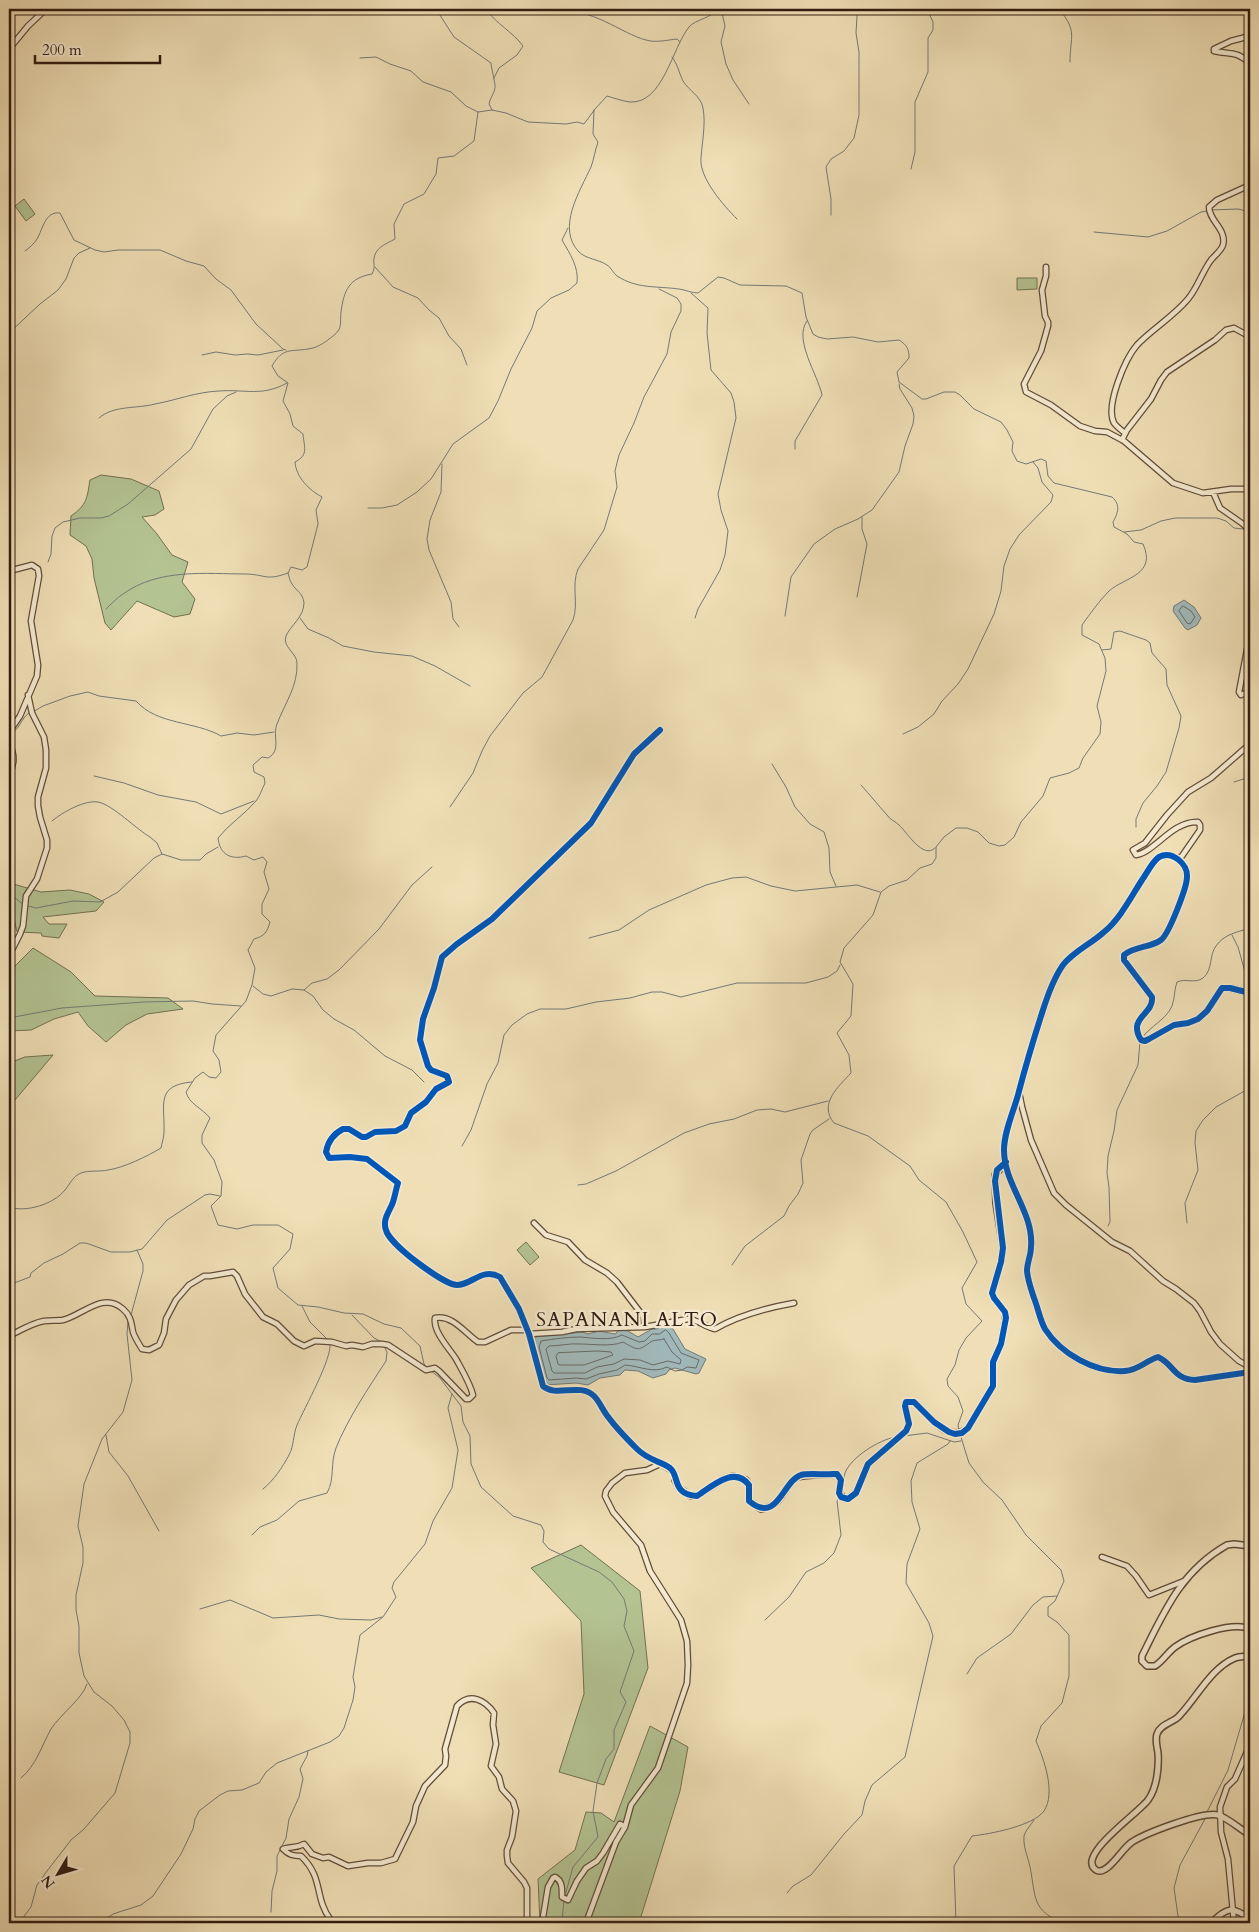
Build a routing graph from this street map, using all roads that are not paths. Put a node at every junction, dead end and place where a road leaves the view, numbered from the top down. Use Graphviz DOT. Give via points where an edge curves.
graph roads {
  1 [pos="46,9"];
  2 [pos="1250,36"];
  3 [pos="9,49"];
  4 [pos="1250,63"];
  5 [pos="1250,185"];
  6 [pos="1046,267"];
  7 [pos="1250,332"];
  8 [pos="1125,434"];
  9 [pos="1122,440"];
  10 [pos="1250,490"];
  11 [pos="1213,492"];
  12 [pos="1250,531"];
  13 [pos="9,571"];
  14 [pos="1250,634"];
  15 [pos="1250,691"];
  16 [pos="28,695"];
  17 [pos="660,730"];
  18 [pos="9,732"];
  19 [pos="9,743"];
  20 [pos="1250,744"];
  21 [pos="9,775"];
  22 [pos="1178,859"];
  23 [pos="9,956"];
  24 [pos="1250,993"];
  25 [pos="1019,1090"];
  26 [pos="1006,1162"];
  27 [pos="534,1223"];
  28 [pos="794,1303"];
  29 [pos="645,1327"];
  30 [pos="528,1332"];
  31 [pos="9,1336"];
  32 [pos="1250,1367"];
  33 [pos="1250,1372"];
  34 [pos="660,1464"];
  35 [pos="675,1480"];
  36 [pos="1250,1546"];
  37 [pos="1102,1557"];
  38 [pos="1184,1581"];
  39 [pos="1250,1629"];
  40 [pos="1250,1656"];
  41 [pos="1250,1745"];
  42 [pos="1220,1815"];
  43 [pos="624,1827"];
  44 [pos="1250,1835"];
  45 [pos="1233,1910"];
  46 [pos="1250,1919"];
  47 [pos="328,1923"];
  48 [pos="527,1923"];
  49 [pos="542,1923"];
  50 [pos="586,1923"];
  51 [pos="1211,1923"];
  52 [pos="1234,1923"];
  1 -- 3 [label="street"];
  2 -- 4 [label="street" via="1231,40 1214,51 1234,52"];
  5 -- 8 [label="street" via="1209,207 1224,239 1221,248 1188,298 1131,355 1111,406 1114,422"];
  6 -- 9 [label="street" via="1042,290 1048,326 1024,389 1080,426 1107,432"];
  7 -- 8 [label="street" via="1245,334 1234,328 1226,330 1167,372"];
  8 -- 9 [label="street"];
  9 -- 11 [label="street" via="1173,483 1204,494"];
  10 -- 11 [label="street" via="1240,488"];
  11 -- 12 [label="street" via="1220,508"];
  13 -- 16 [label="street" via="32,564 39,571 31,621 38,665 37,676"];
  14 -- 15 [label="street" via="1239,692 1244,695"];
  16 -- 18 [label="street"];
  16 -- 23 [label="street" via="46,750 38,806 47,848 37,879 26,896 23,926"];
  17 -- 30 [label="street" via="634,754 591,823 492,919 442,957 420,1040 428,1066 447,1076 449,1082 436,1089 411,1113 405,1126 366,1137 343,1129 332,1137 326,1152 329,1158 350,1156 368,1160 398,1183 385,1223 388,1236 399,1248 448,1283 463,1284 488,1274 500,1277"];
  19 -- 21 [label="street" via="14,762"];
  20 -- 22 [label="street" via="1211,778 1188,792 1145,843 1133,850 1139,855 1170,832 1198,822 1200,830"];
  22 -- 24 [label="street" via="1186,869 1187,879 1169,930 1161,940 1124,955 1124,960 1152,997 1153,1002 1137,1027 1141,1040 1145,1041 1174,1025 1198,1019 1208,1011 1222,988"];
  22 -- 25 [label="street" via="1166,855 1160,857 1113,924 1064,964 1046,1000"];
  25 -- 26 [label="street" via="1006,1138"];
  25 -- 32 [label="street" via="1031,1140 1054,1193 1112,1242 1130,1251 1194,1303 1220,1344"];
  26 -- 33 [label="street" via="1030,1225 1029,1282 1044,1326 1068,1352 1091,1365 1123,1371 1140,1367 1158,1357 1177,1375 1194,1380"];
  26 -- 35 [label="street" via="995,1175 1003,1248 992,1293 1005,1312 1005,1328 993,1362 993,1386 968,1428 962,1433 949,1432 914,1402 906,1402 909,1424 906,1431 868,1464 856,1493 848,1499 839,1493 841,1480 837,1474 800,1476 777,1502 760,1509 749,1502 749,1484 740,1478 723,1479 697,1496 690,1496 679,1488"];
  27 -- 29 [label="street" via="546,1235 568,1242 585,1260 617,1282 644,1316"];
  28 -- 29 [label="street" via="752,1313 715,1329 694,1319"];
  29 -- 30 [label="street"];
  30 -- 31 [label="street" via="511,1330 478,1342 443,1317 435,1318 438,1331 471,1389 473,1395 469,1399 435,1368 426,1370 388,1346 346,1346 315,1340 304,1346 294,1341 277,1324 263,1317 233,1272 204,1276 189,1284 166,1319 159,1344 149,1350 142,1349 124,1309 108,1302 61,1320 32,1325"];
  30 -- 34 [label="street" via="543,1386 549,1390 590,1393 637,1450"];
  34 -- 35 [label="street" via="670,1468"];
  34 -- 43 [label="street" via="647,1470 625,1473 605,1493 613,1512 642,1545 650,1571 681,1620 687,1641 686,1683 658,1768 631,1805"];
  36 -- 38 [label="street" via="1227,1545"];
  37 -- 38 [label="street" via="1127,1566 1149,1595"];
  38 -- 39 [label="street" via="1162,1615 1142,1656 1147,1666 1159,1664 1175,1647 1193,1638 1228,1627"];
  40 -- 42 [label="street" via="1233,1659 1224,1665 1179,1717 1158,1731 1152,1794 1140,1810 1100,1846 1091,1858 1092,1865 1099,1872 1104,1871 1132,1842 1191,1819"];
  41 -- 42 [label="street" via="1235,1779 1227,1787"];
  42 -- 44 [label="street"];
  42 -- 45 [label="street"];
  43 -- 49 [label="street" via="620,1824 597,1861 586,1868 568,1900 562,1897 559,1879 553,1878"];
  43 -- 50 [label="street"];
  45 -- 46 [label="street"];
  45 -- 51 [label="street" via="1219,1915"];
  45 -- 52 [label="street"];
  47 -- 48 [label="street" via="330,1919 323,1908 312,1869 301,1856 288,1854 283,1849 304,1844 312,1854 348,1866 396,1859 425,1786 445,1765 445,1749 457,1706 461,1701 472,1698 483,1702 494,1713 496,1744 491,1766 516,1811 512,1837 506,1850 508,1863 527,1888"];
}
